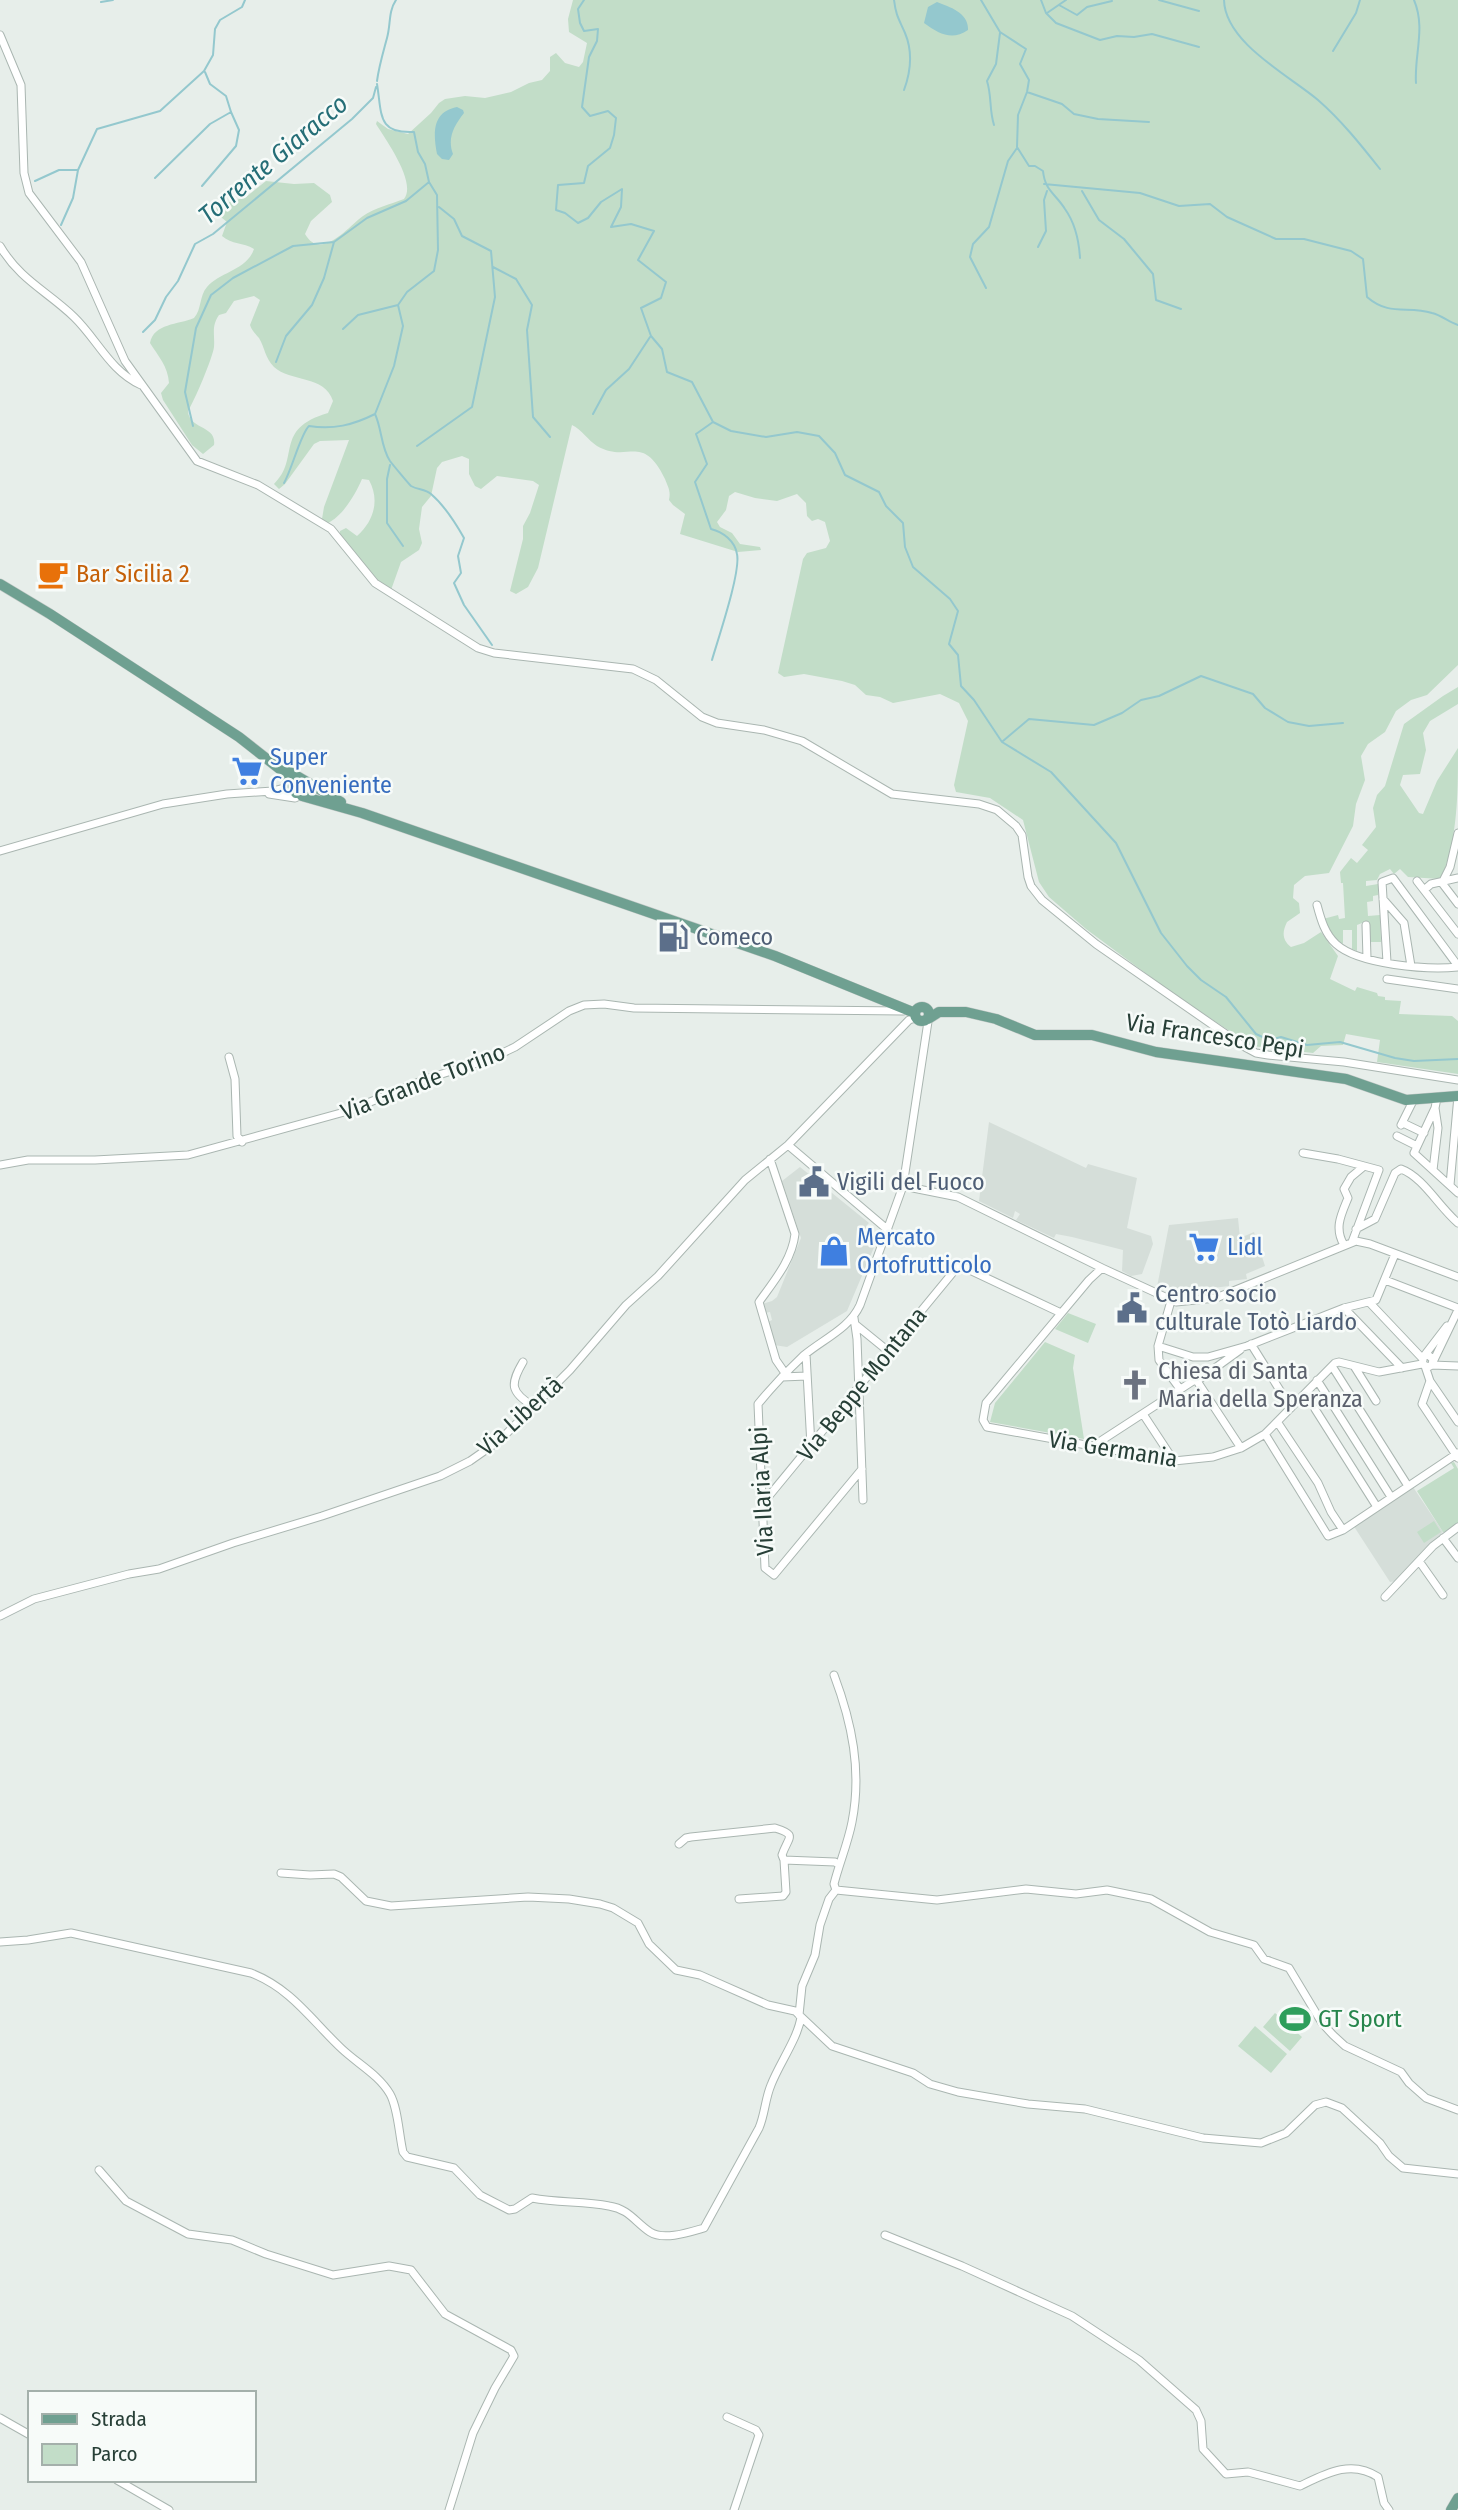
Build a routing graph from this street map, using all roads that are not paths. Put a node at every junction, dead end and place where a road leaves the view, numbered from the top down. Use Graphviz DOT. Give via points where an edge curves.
graph roads {
  1 [pos="0,35"];
  2 [pos="0,246"];
  3 [pos="145,387"];
  4 [pos="0,584"];
  5 [pos="299,789"];
  6 [pos="258,793"];
  7 [pos="1458,834"];
  8 [pos="0,851"];
  9 [pos="1458,878"];
  10 [pos="1417,881"];
  11 [pos="1442,883"];
  12 [pos="1424,890"];
  13 [pos="1383,898"];
  14 [pos="1458,904"];
  15 [pos="1317,905"];
  16 [pos="1418,911"];
  17 [pos="1404,922"];
  18 [pos="1366,925"];
  19 [pos="1458,934"];
  20 [pos="1367,958"];
  21 [pos="1387,962"];
  22 [pos="1411,966"];
  23 [pos="1458,966"];
  24 [pos="1387,979"];
  25 [pos="1458,989"];
  26 [pos="874,997"];
  27 [pos="885,1007"];
  28 [pos="921,1014"];
  29 [pos="229,1057"];
  30 [pos="1458,1080"];
  31 [pos="1458,1096"];
  32 [pos="1413,1101"];
  33 [pos="1436,1103"];
  34 [pos="1424,1133"];
  35 [pos="1397,1136"];
  36 [pos="242,1142"];
  37 [pos="788,1145"];
  38 [pos="1417,1146"];
  39 [pos="1303,1153"];
  40 [pos="770,1159"];
  41 [pos="0,1165"];
  42 [pos="1365,1166"];
  43 [pos="1433,1170"];
  44 [pos="1450,1185"];
  45 [pos="903,1186"];
  46 [pos="1458,1193"];
  47 [pos="1458,1223"];
  48 [pos="1356,1229"];
  49 [pos="888,1230"];
  50 [pos="1348,1243"];
  51 [pos="1395,1254"];
  52 [pos="1102,1268"];
  53 [pos="1458,1277"];
  54 [pos="1385,1280"];
  55 [pos="1171,1301"];
  56 [pos="1369,1302"];
  57 [pos="1344,1308"];
  58 [pos="1457,1312"];
  59 [pos="1061,1313"];
  60 [pos="855,1322"];
  61 [pos="1249,1345"];
  62 [pos="1157,1346"];
  63 [pos="888,1351"];
  64 [pos="806,1354"];
  65 [pos="523,1362"];
  66 [pos="1426,1362"];
  67 [pos="1332,1366"];
  68 [pos="1354,1366"];
  69 [pos="1458,1366"];
  70 [pos="1402,1368"];
  71 [pos="783,1375"];
  72 [pos="807,1376"];
  73 [pos="1317,1380"];
  74 [pos="1197,1381"];
  75 [pos="1430,1381"];
  76 [pos="859,1387"];
  77 [pos="1180,1389"];
  78 [pos="1376,1401"];
  79 [pos="533,1406"];
  80 [pos="1291,1408"];
  81 [pos="1315,1409"];
  82 [pos="1143,1414"];
  83 [pos="1458,1422"];
  84 [pos="1278,1423"];
  85 [pos="1265,1434"];
  86 [pos="811,1446"];
  87 [pos="1092,1446"];
  88 [pos="1241,1448"];
  89 [pos="1457,1456"];
  90 [pos="1174,1461"];
  91 [pos="862,1469"];
  92 [pos="1408,1486"];
  93 [pos="1391,1497"];
  94 [pos="863,1500"];
  95 [pos="764,1503"];
  96 [pos="1377,1507"];
  97 [pos="1458,1529"];
  98 [pos="1343,1530"];
  99 [pos="1443,1538"];
  100 [pos="1458,1558"];
  101 [pos="1419,1561"];
  102 [pos="1443,1595"];
  103 [pos="1385,1597"];
  104 [pos="0,1616"];
  105 [pos="834,1675"];
  106 [pos="679,1844"];
  107 [pos="784,1860"];
  108 [pos="839,1865"];
  109 [pos="281,1872"];
  110 [pos="836,1890"];
  111 [pos="739,1899"];
  112 [pos="0,1942"];
  113 [pos="800,2016"];
  114 [pos="1458,2110"];
  115 [pos="99,2170"];
  116 [pos="1458,2174"];
  117 [pos="885,2235"];
  118 [pos="727,2417"];
  119 [pos="0,2418"];
  120 [pos="28,2434"];
  121 [pos="120,2482"];
  122 [pos="1458,2498"];
  123 [pos="169,2510"];
  124 [pos="449,2510"];
  125 [pos="734,2510"];
  126 [pos="1389,2510"];
  127 [pos="1451,2510"];
  1 -- 3 [label="street" via="21,85 24,173 29,193 81,262 117,347"];
  2 -- 3 [label="street" via="25,279 83,326 115,366"];
  3 -- 30 [label="street" via="197,461 258,485 331,529 375,583 478,648 633,669 656,680 702,717 802,741 892,794 998,810 1023,835 1031,886 1042,900 1096,944 1243,1046 1256,1053"];
  4 -- 5 [label="main road" via="239,737"];
  5 -- 6 [label="street"];
  5 -- 6 [label="street"];
  5 -- 26 [label="main road" via="775,956"];
  6 -- 8 [label="street" via="163,804"];
  7 -- 11 [label="street"];
  9 -- 11 [label="street"];
  10 -- 12 [label="street"];
  11 -- 12 [label="street"];
  11 -- 14 [label="street"];
  12 -- 19 [label="street"];
  13 -- 16 [label="street" via="1382,882 1393,878"];
  13 -- 17 [label="street"];
  13 -- 21 [label="street"];
  15 -- 20 [label="street" via="1330,938 1346,951"];
  16 -- 17 [label="street"];
  16 -- 23 [label="street"];
  17 -- 22 [label="street"];
  18 -- 20 [label="street"];
  20 -- 21 [label="street"];
  21 -- 22 [label="street"];
  22 -- 23 [label="street"];
  24 -- 25 [label="street"];
  26 -- 27 [label="main road"];
  26 -- 28 [label="main road"];
  27 -- 28 [label="main road"];
  27 -- 36 [label="street, Via Grande Torino" via="634,1008 594,1003 569,1011 490,1059 348,1111"];
  28 -- 32 [label="main road, Via Francesco Pepi" via="950,1007 1035,1035 1092,1035 1156,1052 1346,1079"];
  28 -- 37 [label="street, Via Libertà" via="909,1020"];
  28 -- 45 [label="street" via="924,1045"];
  29 -- 36 [label="street" via="235,1079 237,1136"];
  31 -- 33 [label="main road, Via Francesco Pepi"];
  31 -- 44 [label="street"];
  32 -- 33 [label="main road, Via Francesco Pepi"];
  32 -- 34 [label="street" via="1402,1124"];
  33 -- 34 [label="street"];
  33 -- 43 [label="street"];
  34 -- 38 [label="street"];
  35 -- 38 [label="street"];
  36 -- 41 [label="street, Via Grande Torino" via="188,1155 27,1160"];
  37 -- 40 [label="street, Via Libertà"];
  37 -- 49 [label="street"];
  38 -- 43 [label="street" via="1414,1153"];
  39 -- 42 [label="street"];
  40 -- 71 [label="street" via="795,1234 786,1263 759,1302"];
  40 -- 79 [label="street, Via Libertà"];
  42 -- 48 [label="street" via="1379,1170"];
  42 -- 50 [label="street" via="1344,1189 1348,1198 1338,1231"];
  43 -- 44 [label="street"];
  44 -- 46 [label="street"];
  45 -- 49 [label="street"];
  45 -- 52 [label="street" via="958,1196"];
  47 -- 48 [label="street" via="1419,1179 1401,1169 1375,1219"];
  48 -- 50 [label="street"];
  49 -- 60 [label="street"];
  50 -- 51 [label="street" via="1363,1241"];
  50 -- 55 [label="street" via="1216,1298"];
  51 -- 53 [label="street"];
  51 -- 54 [label="street"];
  52 -- 55 [label="street"];
  52 -- 59 [label="street"];
  54 -- 56 [label="street" via="1379,1296"];
  54 -- 58 [label="street"];
  55 -- 62 [label="street"];
  56 -- 57 [label="street"];
  56 -- 66 [label="street"];
  57 -- 61 [label="street"];
  57 -- 70 [label="street"];
  58 -- 66 [label="street"];
  59 -- 63 [label="street, Via Beppe Montana" via="959,1265"];
  59 -- 87 [label="street, Via Germania" via="986,1403 983,1420 987,1427"];
  60 -- 63 [label="street"];
  60 -- 64 [label="street"];
  60 -- 76 [label="street"];
  61 -- 62 [label="street" via="1198,1358"];
  61 -- 74 [label="street"];
  61 -- 80 [label="street"];
  62 -- 77 [label="street" via="1159,1360"];
  63 -- 76 [label="street, Via Beppe Montana"];
  64 -- 71 [label="street"];
  64 -- 72 [label="street"];
  65 -- 79 [label="street" via="513,1386"];
  66 -- 69 [label="street"];
  66 -- 70 [label="street"];
  66 -- 75 [label="street"];
  67 -- 68 [label="street" via="1339,1362"];
  67 -- 73 [label="street, Via Germania"];
  67 -- 92 [label="street"];
  68 -- 70 [label="street" via="1379,1372"];
  68 -- 78 [label="street"];
  71 -- 72 [label="street"];
  71 -- 95 [label="street, Via Ilaria Alpi" via="758,1404"];
  72 -- 86 [label="street"];
  73 -- 80 [label="street, Via Germania"];
  73 -- 93 [label="street"];
  74 -- 77 [label="street"];
  74 -- 88 [label="street"];
  75 -- 83 [label="street"];
  75 -- 89 [label="street" via="1422,1404"];
  76 -- 86 [label="street, Via Beppe Montana"];
  76 -- 91 [label="street"];
  77 -- 82 [label="street"];
  79 -- 104 [label="street, Via Libertà" via="500,1440 440,1476 159,1569 34,1599"];
  80 -- 84 [label="street, Via Germania"];
  81 -- 96 [label="street"];
  82 -- 87 [label="street"];
  82 -- 90 [label="street"];
  84 -- 85 [label="street, Via Germania"];
  84 -- 98 [label="street"];
  85 -- 88 [label="street, Via Germania"];
  85 -- 98 [label="street" via="1325,1534"];
  86 -- 95 [label="street, Via Beppe Montana"];
  87 -- 90 [label="street, Via Germania"];
  88 -- 90 [label="street, Via Germania" via="1213,1457"];
  89 -- 92 [label="street"];
  91 -- 94 [label="street"];
  91 -- 95 [label="street, Via Ilaria Alpi" via="774,1575 765,1567"];
  92 -- 93 [label="street"];
  93 -- 96 [label="street"];
  96 -- 98 [label="street"];
  97 -- 99 [label="street"];
  99 -- 100 [label="street"];
  99 -- 101 [label="street"];
  101 -- 102 [label="street"];
  101 -- 103 [label="street"];
  105 -- 108 [label="street" via="847,1710 857,1784"];
  106 -- 107 [label="street" via="691,1837 775,1828 790,1835"];
  107 -- 108 [label="street"];
  107 -- 111 [label="street" via="783,1896"];
  108 -- 110 [label="street"];
  109 -- 113 [label="street" via="334,1874 366,1901 391,1906 528,1898 600,1904 638,1923 649,1944 676,1970 709,1978"];
  110 -- 113 [label="street" via="829,1899 818,1947 802,1986"];
  110 -- 114 [label="street" via="937,1900 1026,1889 1076,1894 1107,1890 1151,1899 1210,1932 1254,1945 1264,1959 1289,1968 1322,2023 1345,2046 1401,2072 1426,2098"];
  112 -- 113 [label="street" via="71,1933 266,1979 301,2004 342,2049 383,2084 394,2103 407,2157 454,2168 480,2195 509,2210 532,2198 607,2205 662,2235 704,2228 763,2119 765,2099"];
  113 -- 116 [label="street" via="832,2046 913,2073 930,2084 1028,2104 1085,2109 1203,2138 1261,2143 1294,2127 1315,2105 1326,2102 1342,2108 1403,2168"];
  115 -- 124 [label="street" via="126,2201 188,2234 232,2240 333,2275 389,2266 411,2270 445,2314 511,2350 512,2361 473,2433"];
  117 -- 126 [label="street" via="1072,2316 1139,2360 1196,2410 1203,2449 1226,2474 1248,2472 1300,2486 1331,2470 1368,2470 1378,2477"];
  118 -- 125 [label="street" via="759,2435"];
  119 -- 120 [label="street"];
  121 -- 123 [label="street"];
  122 -- 127 [label="main road"];
}
